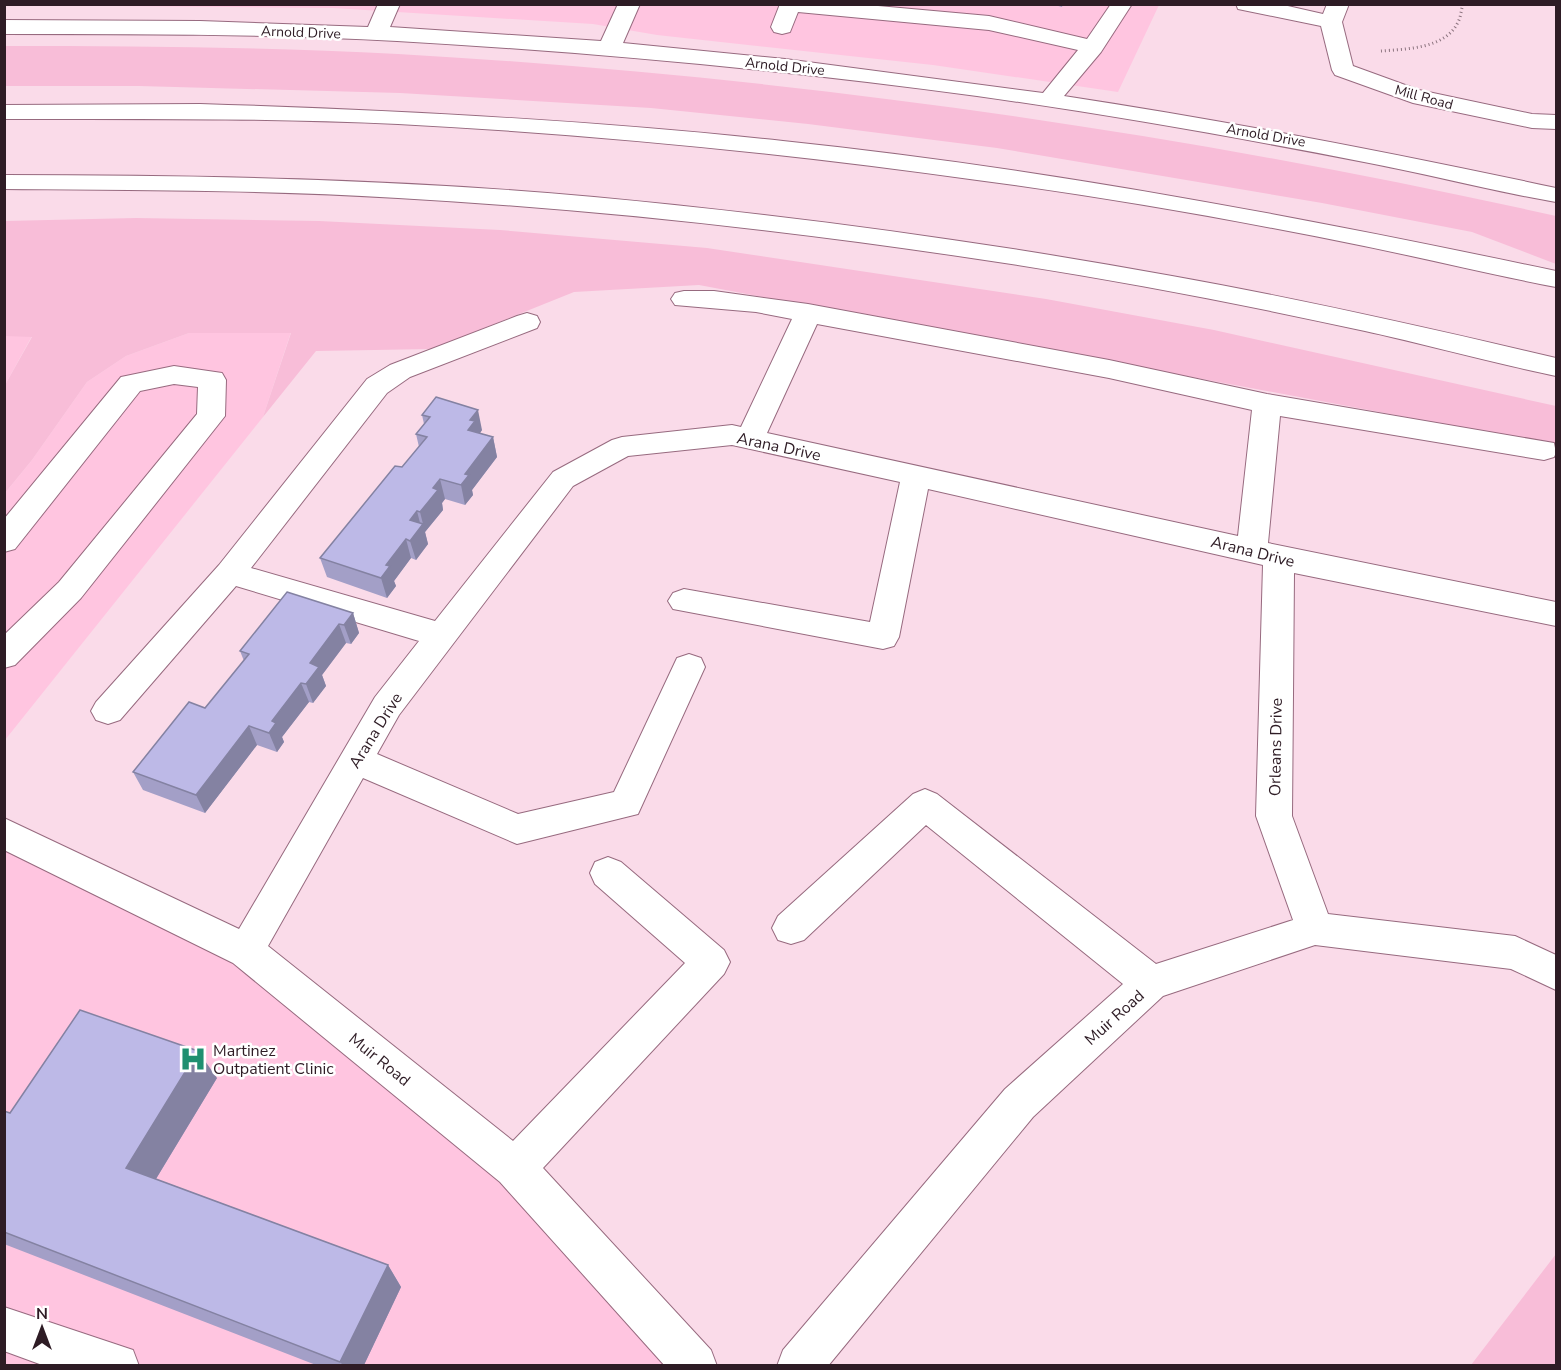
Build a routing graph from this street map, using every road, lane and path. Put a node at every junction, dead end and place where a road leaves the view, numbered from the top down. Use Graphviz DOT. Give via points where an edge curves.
graph roads {
  1 [pos="152,4"];
  2 [pos="389,4"];
  3 [pos="629,4"];
  4 [pos="1122,4"];
  5 [pos="1246,4"];
  6 [pos="1463,4"];
  7 [pos="1335,13"];
  8 [pos="4,27"];
  9 [pos="140,27"];
  10 [pos="376,34"];
  11 [pos="771,36"];
  12 [pos="1093,46"];
  13 [pos="609,49"];
  14 [pos="1339,53"];
  15 [pos="734,61"];
  16 [pos="801,68"];
  17 [pos="1049,100"];
  18 [pos="4,112"];
  19 [pos="1557,122"];
  20 [pos="4,182"];
  21 [pos="1557,195"];
  22 [pos="1557,279"];
  23 [pos="684,299"];
  24 [pos="808,313"];
  25 [pos="527,322"];
  26 [pos="1557,367"];
  27 [pos="1267,404"];
  28 [pos="750,439"];
  29 [pos="1544,450"];
  30 [pos="916,475"];
  31 [pos="4,541"];
  32 [pos="1266,554"];
  33 [pos="230,573"];
  34 [pos="684,601"];
  35 [pos="1557,614"];
  36 [pos="442,635"];
  37 [pos="4,656"];
  38 [pos="689,667"];
  39 [pos="108,711"];
  40 [pos="356,760"];
  41 [pos="4,833"];
  42 [pos="608,873"];
  43 [pos="791,928"];
  44 [pos="1315,928"];
  45 [pos="246,951"];
  46 [pos="1557,973"];
  47 [pos="1151,983"];
  48 [pos="515,1168"];
  49 [pos="4,1329"];
  50 [pos="117,1365"];
  51 [pos="695,1365"];
  52 [pos="799,1365"];
  1 -- 9 [label="main road"];
  2 -- 10 [label="main road"];
  3 -- 13 [label="main road"];
  4 -- 12 [label="main road"];
  5 -- 7 [label="main road, Mill Road"];
  6 -- 14 [label="path" via="1457,25 1436,42 1412,49"];
  7 -- 14 [label="main road, Mill Road"];
  8 -- 9 [label="main road, Arnold Drive"];
  9 -- 10 [label="main road, Arnold Drive"];
  10 -- 13 [label="main road, Arnold Drive"];
  11 -- 12 [label="main road" via="790,5 989,23"];
  11 -- 15 [label="main road"];
  11 -- 16 [label="main road" via="787,47"];
  12 -- 17 [label="main road"];
  13 -- 15 [label="main road, Arnold Drive"];
  14 -- 19 [label="main road, Mill Road" via="1343,70 1413,96 1532,122"];
  15 -- 16 [label="main road, Arnold Drive"];
  16 -- 17 [label="main road, Arnold Drive"];
  17 -- 21 [label="main road, Arnold Drive" via="1408,161"];
  18 -- 22 [label="main road" via="382,116 603,130 814,150 1175,202"];
  20 -- 26 [label="main road" via="195,182 403,190 610,204 768,221 1004,254 1217,291"];
  23 -- 24 [label="main road" via="725,300"];
  24 -- 27 [label="main road" via="1109,369"];
  24 -- 28 [label="main road"];
  25 -- 33 [label="main road" via="400,372 377,386"];
  27 -- 29 [label="main road"];
  27 -- 32 [label="main road, Orleans Drive"];
  28 -- 30 [label="main road, Arana Drive"];
  28 -- 36 [label="main road, Arana Drive" via="732,435 622,447 563,479"];
  30 -- 32 [label="main road, Arana Drive"];
  30 -- 34 [label="main road" via="883,637"];
  31 -- 37 [label="main road" via="131,384 174,375 212,380 211,416 70,590"];
  32 -- 35 [label="main road, Arana Drive"];
  32 -- 44 [label="main road, Orleans Drive" via="1274,816"];
  33 -- 36 [label="main road"];
  33 -- 39 [label="main road"];
  36 -- 40 [label="main road, Arana Drive" via="387,706"];
  38 -- 40 [label="main road" via="626,804 517,829"];
  40 -- 45 [label="main road, Arana Drive"];
  41 -- 45 [label="main road, Muir Road"];
  42 -- 48 [label="main road" via="711,962"];
  43 -- 47 [label="main road" via="925,804"];
  44 -- 46 [label="main road, Muir Road" via="1515,953"];
  44 -- 47 [label="main road, Muir Road"];
  45 -- 48 [label="main road, Muir Road"];
  47 -- 52 [label="main road, Muir Road" via="1019,1103"];
  48 -- 51 [label="main road, Muir Road"];
  49 -- 50 [label="main road"];
}
